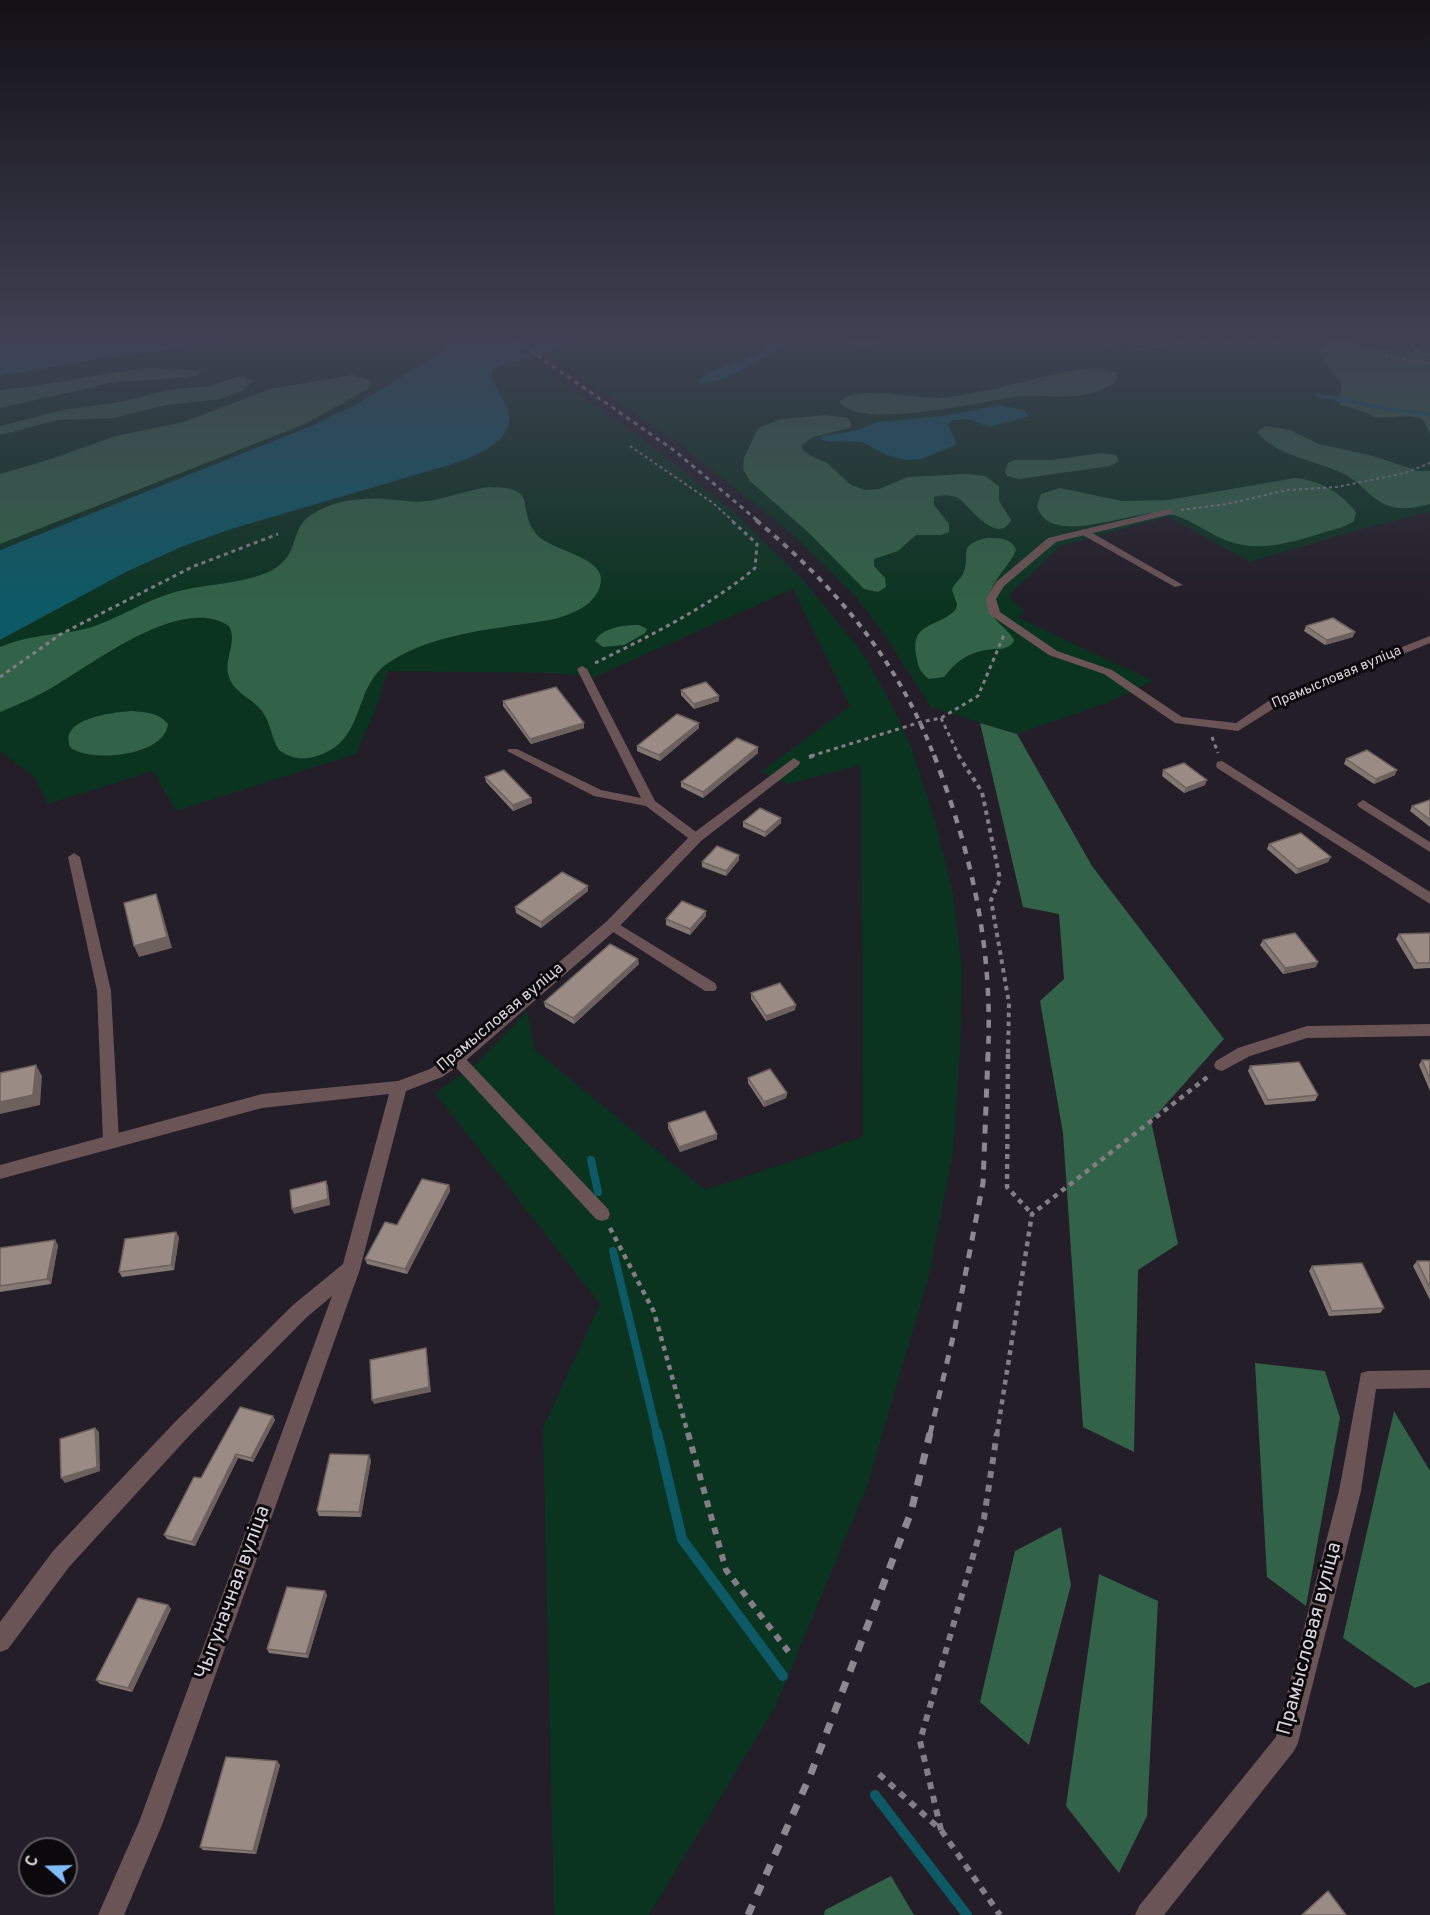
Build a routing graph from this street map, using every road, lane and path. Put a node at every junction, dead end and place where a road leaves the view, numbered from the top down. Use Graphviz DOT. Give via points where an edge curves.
graph roads {
  1 [pos="630,446"];
  2 [pos="1430,463"];
  3 [pos="1169,512"];
  4 [pos="1084,532"];
  5 [pos="278,534"];
  6 [pos="1178,585"];
  7 [pos="1009,624"];
  8 [pos="1430,639"];
  9 [pos="582,669"];
  10 [pos="0,677"];
  11 [pos="941,718"];
  12 [pos="1208,723"];
  13 [pos="513,751"];
  14 [pos="794,762"];
  15 [pos="1222,765"];
  16 [pos="650,803"];
  17 [pos="1363,804"];
  18 [pos="696,838"];
  19 [pos="1430,848"];
  20 [pos="74,857"];
  21 [pos="1430,899"];
  22 [pos="612,925"];
  23 [pos="710,987"];
  24 [pos="1430,1030"];
  25 [pos="457,1059"];
  26 [pos="1222,1065"];
  27 [pos="399,1087"];
  28 [pos="111,1141"];
  29 [pos="0,1172"];
  30 [pos="602,1214"];
  31 [pos="1032,1214"];
  32 [pos="351,1269"];
  33 [pos="1430,1379"];
  34 [pos="0,1641"];
  35 [pos="791,1655"];
  36 [pos="879,1774"];
  37 [pos="941,1830"];
  38 [pos="111,1915"];
  39 [pos="1000,1915"];
  40 [pos="1148,1915"];
  1 -- 9 [label="path" via="714,503 757,544 755,568 643,640"];
  2 -- 3 [label="path" via="1405,473 1337,487 1287,490"];
  3 -- 4 [label="street, Прамысловая вуліца"];
  4 -- 6 [label="lane"];
  4 -- 7 [label="street, Прамысловая вуліца" via="1052,540 1000,584 991,599 995,614"];
  5 -- 10 [label="path" via="192,567 61,634"];
  7 -- 11 [label="path" via="978,696"];
  7 -- 12 [label="street, Прамысловая вуліца" via="1053,653 1108,672 1179,720"];
  8 -- 12 [label="street, Прамысловая вуліца" via="1277,702 1238,727"];
  9 -- 16 [label="lane"];
  11 -- 14 [label="path"];
  11 -- 31 [label="path" via="982,792 1000,879 991,900 1009,1003 1006,1187"];
  12 -- 15 [label="path"];
  13 -- 16 [label="lane" via="598,793"];
  14 -- 18 [label="street, Прамысловая вуліца"];
  15 -- 21 [label="street"];
  16 -- 18 [label="lane"];
  17 -- 19 [label="lane"];
  18 -- 22 [label="street, Прамысловая вуліца"];
  20 -- 28 [label="lane" via="104,991"];
  22 -- 23 [label="lane"];
  22 -- 25 [label="street, Прамысловая вуліца"];
  24 -- 26 [label="street" via="1307,1032 1244,1052"];
  25 -- 27 [label="street, Прамысловая вуліца" via="436,1073"];
  25 -- 30 [label="lane"];
  26 -- 31 [label="path"];
  27 -- 28 [label="street, Прамысловая вуліца" via="262,1101"];
  27 -- 32 [label="street, Чыгуначная вуліца"];
  28 -- 29 [label="street, Прамысловая вуліца"];
  30 -- 35 [label="path" via="654,1312 726,1570"];
  31 -- 37 [label="path" via="984,1518 920,1741"];
  32 -- 34 [label="street" via="300,1311 182,1429 61,1558"];
  32 -- 38 [label="street, Чыгуначная вуліца" via="150,1825"];
  33 -- 40 [label="street, Прамысловая вуліца" via="1368,1380 1350,1491 1286,1743"];
  36 -- 37 [label="path"];
  37 -- 39 [label="path"];
}
